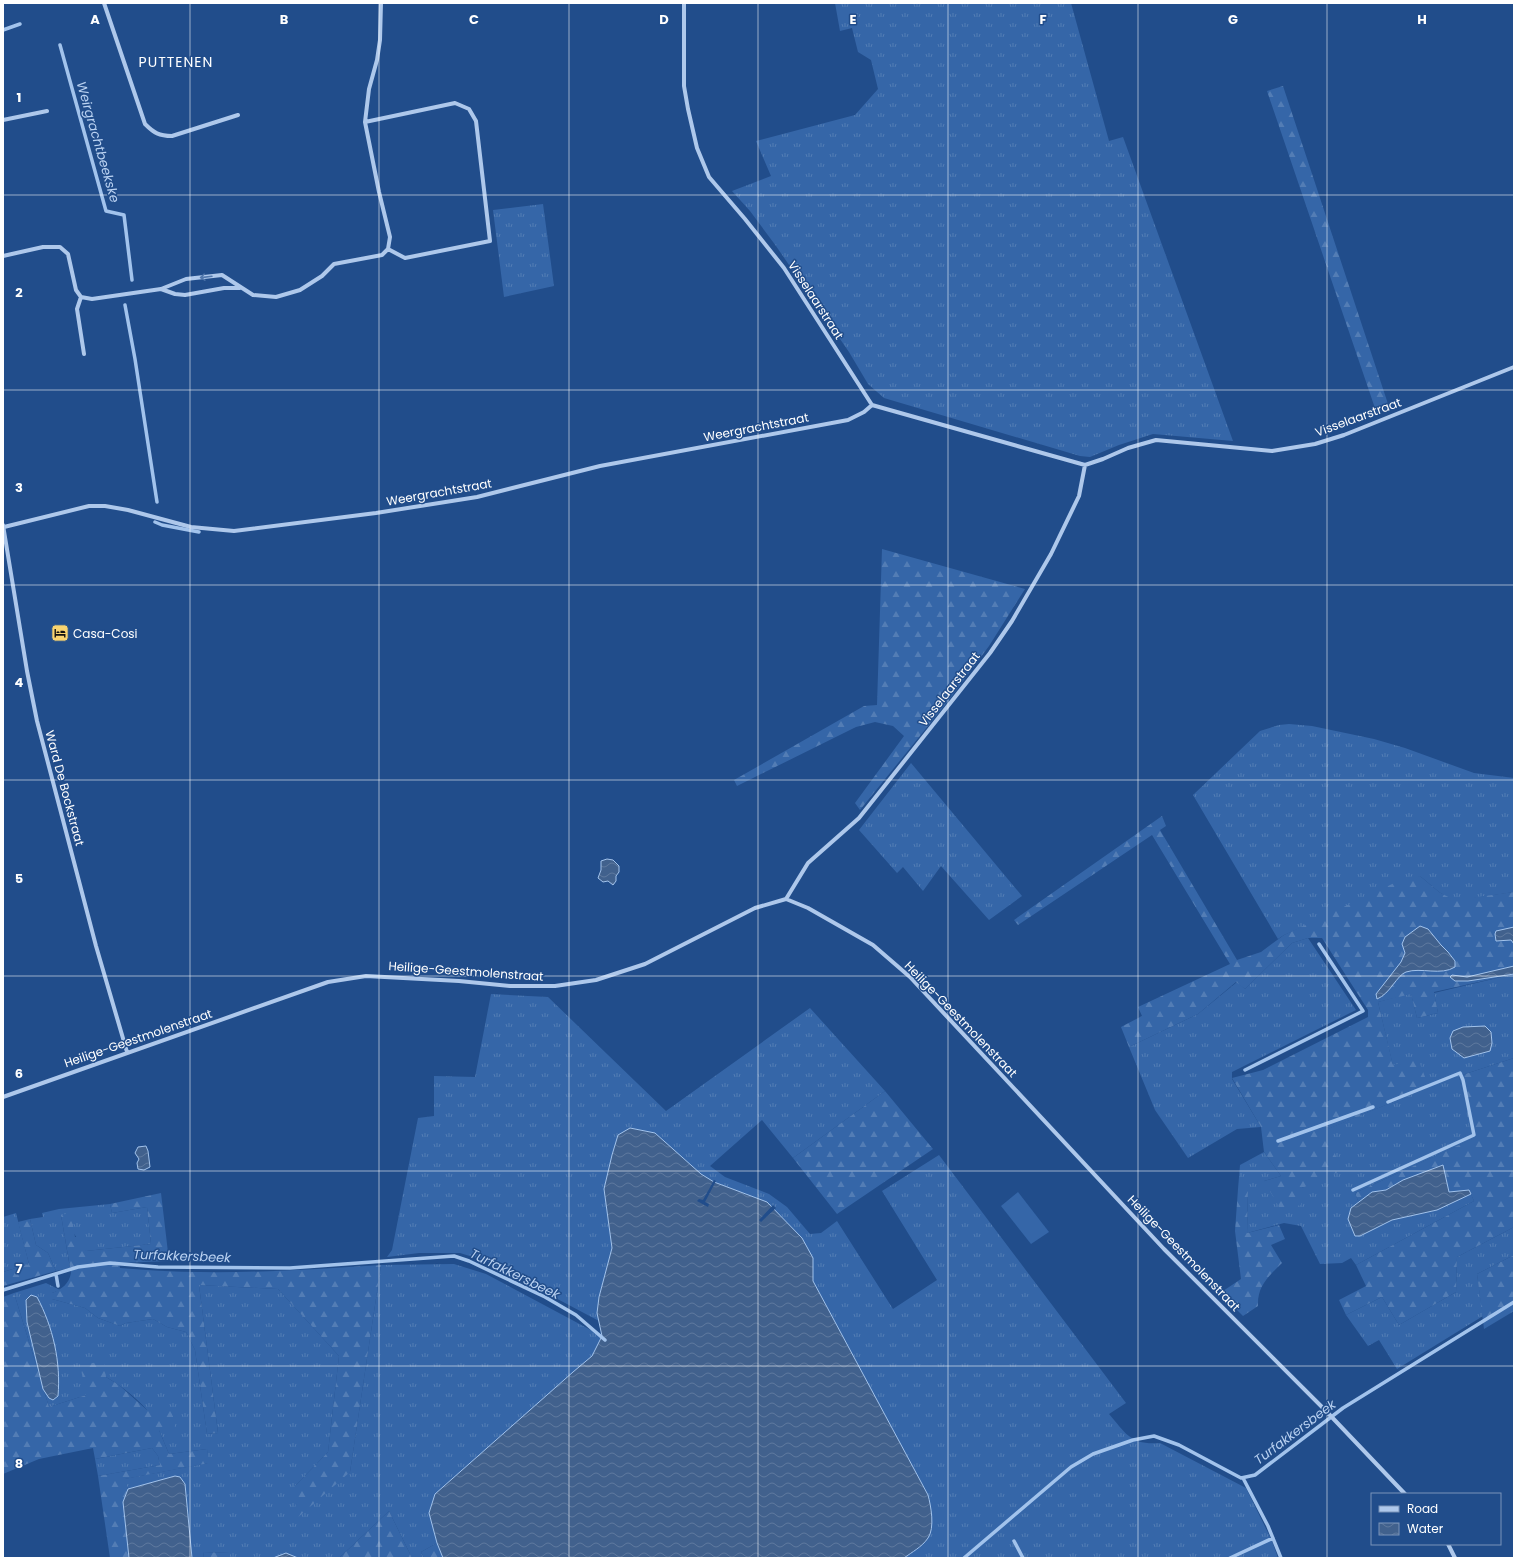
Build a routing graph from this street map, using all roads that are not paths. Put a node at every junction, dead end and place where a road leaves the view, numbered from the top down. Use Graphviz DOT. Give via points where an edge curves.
graph roads {
  1 [pos="104,3"];
  2 [pos="381,3"];
  3 [pos="684,3"];
  4 [pos="47,111"];
  5 [pos="238,115"];
  6 [pos="3,120"];
  7 [pos="365,122"];
  8 [pos="388,249"];
  9 [pos="3,256"];
  10 [pos="240,288"];
  11 [pos="161,289"];
  12 [pos="81,297"];
  13 [pos="84,354"];
  14 [pos="1514,367"];
  15 [pos="872,405"];
  16 [pos="1085,465"];
  17 [pos="4,526"];
  18 [pos="786,899"];
  19 [pos="127,1052"];
  20 [pos="3,1097"];
  21 [pos="1404,1493"];
  22 [pos="1448,1545"];
  23 [pos="1454,1558"];
  1 -- 5 [label="street" via="145,124 154,133 172,136"];
  2 -- 7 [label="street" via="380,40 369,89"];
  3 -- 15 [label="street, Visselaarstraat" via="684,86 698,148 709,177 784,268"];
  4 -- 6 [label="street"];
  7 -- 8 [label="street" via="390,237"];
  7 -- 8 [label="street" via="455,103 469,109 476,121 490,241 405,258"];
  8 -- 10 [label="street" via="382,255 334,264 322,276 300,290 276,297 253,295"];
  9 -- 12 [label="street" via="60,246 68,254 76,290"];
  10 -- 11 [label="street" via="185,294 175,294"];
  10 -- 11 [label="street, one-way" via="222,275 186,279"];
  11 -- 12 [label="street" via="92,299"];
  12 -- 13 [label="street" via="77,309"];
  14 -- 16 [label="street, Visselaarstraat" via="1344,436 1315,444 1272,451 1156,440"];
  15 -- 16 [label="street"];
  15 -- 17 [label="street, Weergrachtstraat" via="848,420 600,466 477,497 376,514 234,531 191,527 128,510 89,506"];
  16 -- 18 [label="street, Visselaarstraat" via="1079,496 1051,554 990,653 859,818 808,863"];
  17 -- 19 [label="street, Ward De Bockstraat" via="37,721 96,946"];
  18 -- 19 [label="street, Heilige-Geestmolenstraat" via="754,908 645,964 596,980 555,986 510,986 459,980 366,976 328,982"];
  18 -- 21 [label="street, Heilige-Geestmolenstraat" via="808,908 873,945 910,978 1164,1249"];
  19 -- 20 [label="street, Heilige-Geestmolenstraat"];
  22 -- 23 [label="street"];
}
